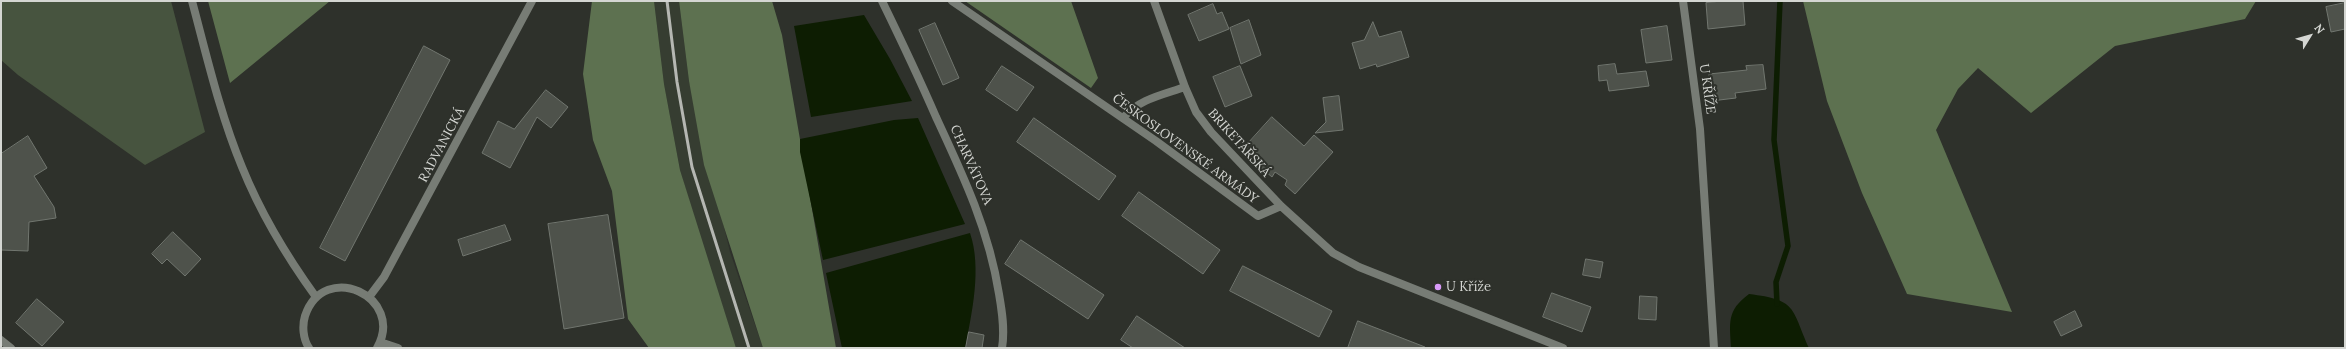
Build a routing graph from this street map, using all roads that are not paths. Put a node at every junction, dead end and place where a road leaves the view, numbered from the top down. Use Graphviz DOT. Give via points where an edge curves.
graph roads {
  1 [pos="192,1"];
  2 [pos="532,1"];
  3 [pos="882,1"];
  4 [pos="952,1"];
  5 [pos="1154,1"];
  6 [pos="1683,1"];
  7 [pos="1185,87"];
  8 [pos="1123,118"];
  9 [pos="1281,206"];
  10 [pos="316,297"];
  11 [pos="369,297"];
  12 [pos="1,340"];
  13 [pos="379,345"];
  14 [pos="10,348"];
  15 [pos="309,348"];
  16 [pos="398,348"];
  17 [pos="1002,348"];
  18 [pos="1563,348"];
  19 [pos="1714,348"];
  1 -- 10 [label="street" via="220,103 242,167 265,216 294,267"];
  2 -- 11 [label="street, RADVANICKÁ" via="399,250"];
  3 -- 17 [label="street, CHARVÁTOVA" via="970,190 983,224 1001,301"];
  4 -- 8 [label="street, ČESKOSLOVENSKÉ ARMÁDY"];
  5 -- 7 [label="street, BRIKETÁŘSKÁ"];
  6 -- 19 [label="street, U KŘÍŽE" via="1700,129"];
  7 -- 8 [label="street" via="1141,102"];
  7 -- 9 [label="street, BRIKETÁŘSKÁ" via="1196,112 1212,132"];
  8 -- 9 [label="street, ČESKOSLOVENSKÉ ARMÁDY" via="1258,216"];
  9 -- 18 [label="street" via="1333,253 1359,267"];
  10 -- 11 [label="street" via="327,290 342,287 357,289"];
  10 -- 15 [label="street" via="303,320 303,333"];
  11 -- 13 [label="street" via="377,306 382,318 383,330"];
  12 -- 14 [label="street"];
  13 -- 16 [label="street"];
}
